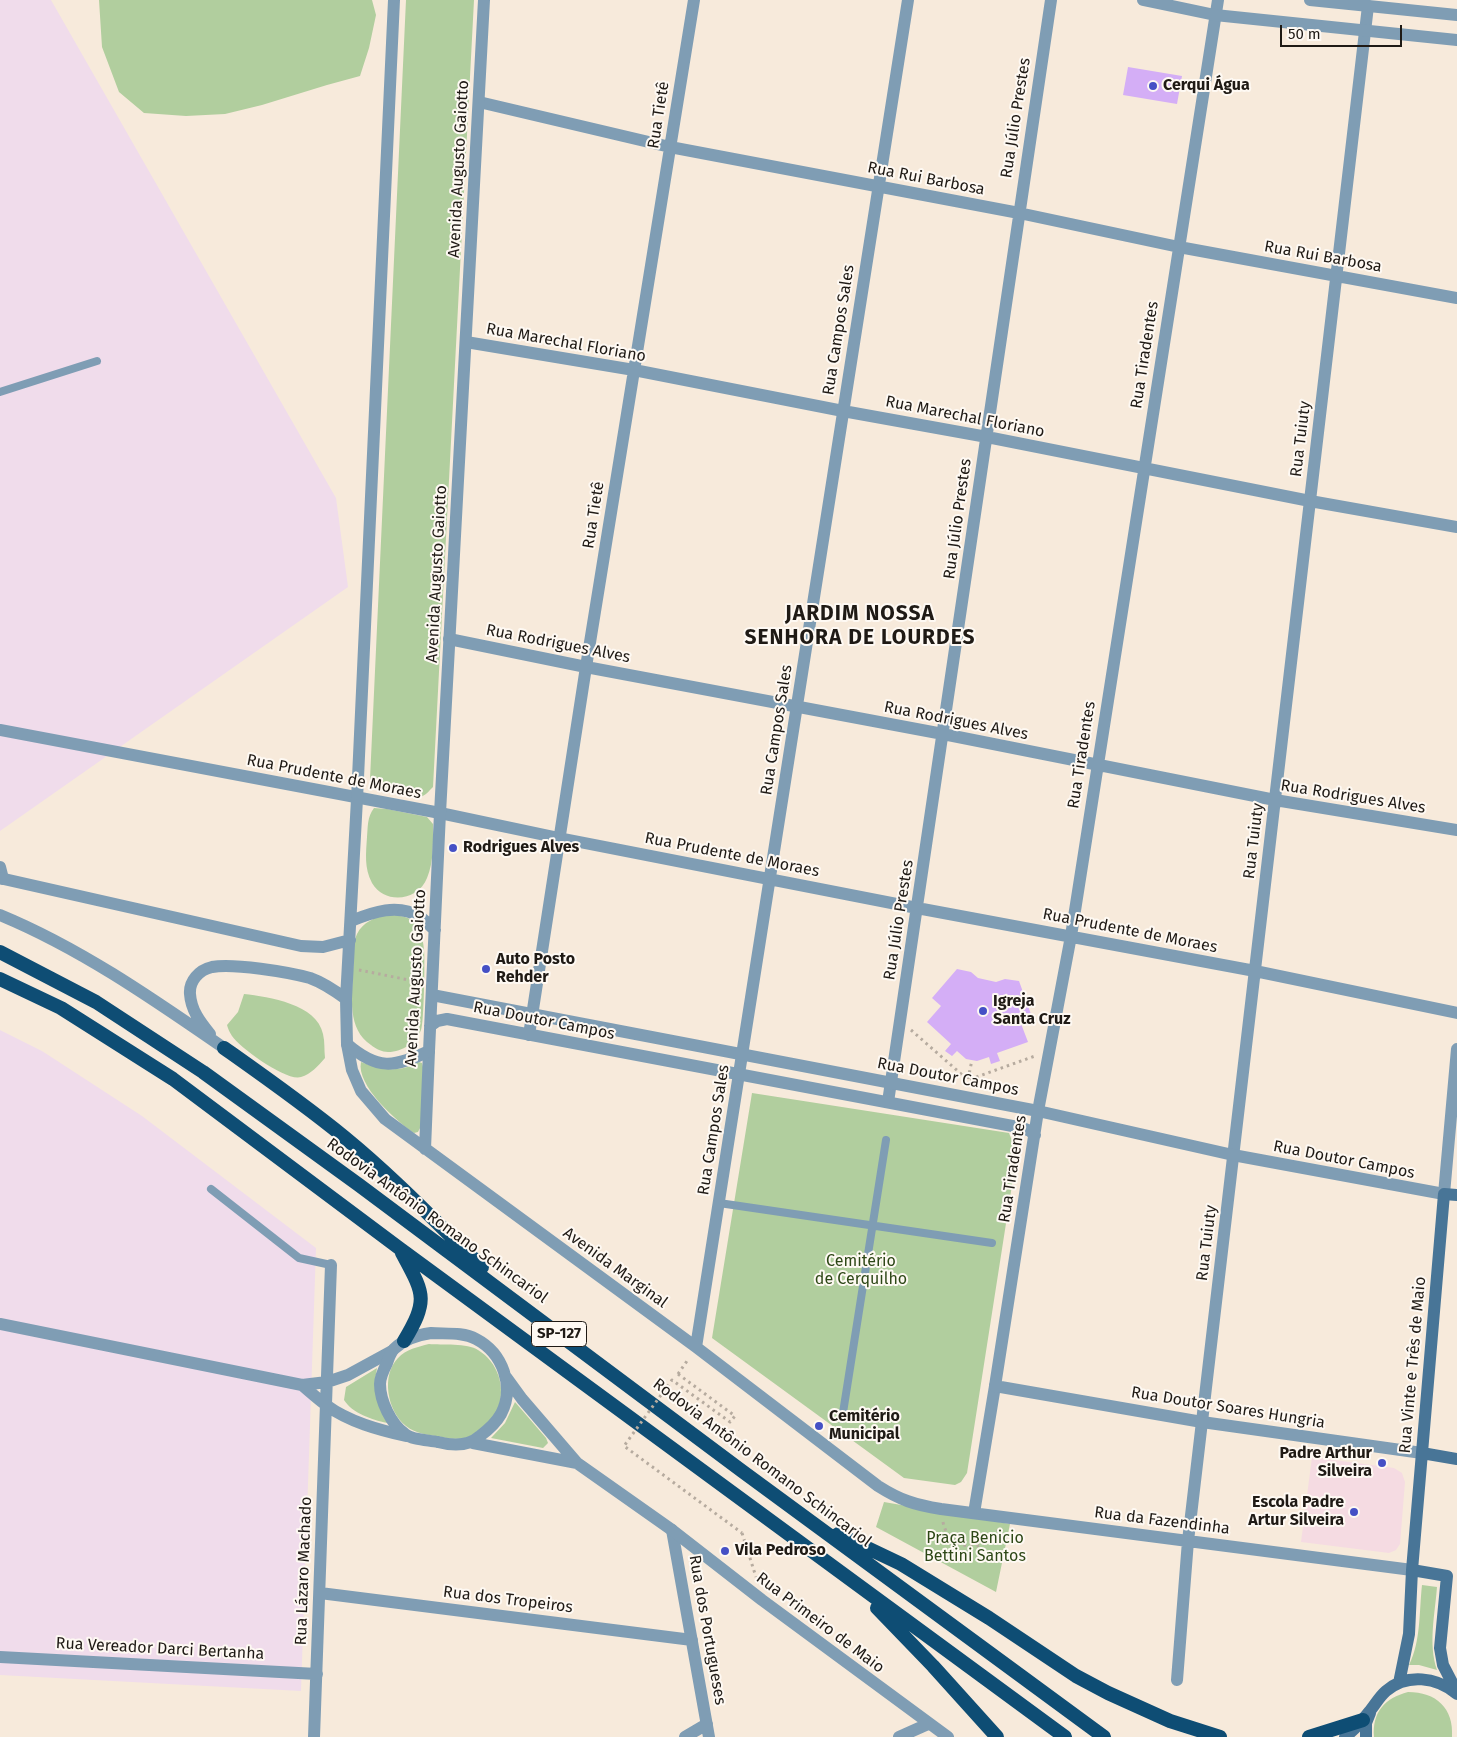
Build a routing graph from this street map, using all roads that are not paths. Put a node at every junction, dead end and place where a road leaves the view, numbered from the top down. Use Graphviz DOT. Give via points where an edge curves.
graph roads {
  1 [pos="394,0"];
  2 [pos="484,0"];
  3 [pos="694,0"];
  4 [pos="908,0"];
  5 [pos="1050,0"];
  6 [pos="1143,0"];
  7 [pos="1218,0"];
  8 [pos="1310,0"];
  9 [pos="1368,6"];
  10 [pos="1215,15"];
  11 [pos="1457,15"];
  12 [pos="1364,30"];
  13 [pos="1457,40"];
  14 [pos="479,102"];
  15 [pos="670,147"];
  16 [pos="878,187"];
  17 [pos="1018,213"];
  18 [pos="1179,247"];
  19 [pos="1336,276"];
  20 [pos="1457,298"];
  21 [pos="466,342"];
  22 [pos="96,361"];
  23 [pos="634,370"];
  24 [pos="0,392"];
  25 [pos="843,411"];
  26 [pos="987,437"];
  27 [pos="1144,468"];
  28 [pos="1310,501"];
  29 [pos="1457,527"];
  30 [pos="450,639"];
  31 [pos="586,667"];
  32 [pos="796,708"];
  33 [pos="0,730"];
  34 [pos="942,734"];
  35 [pos="1097,765"];
  36 [pos="357,798"];
  37 [pos="1275,800"];
  38 [pos="440,813"];
  39 [pos="1457,830"];
  40 [pos="559,838"];
  41 [pos="1,874"];
  42 [pos="770,878"];
  43 [pos="917,908"];
  44 [pos="0,915"];
  45 [pos="351,920"];
  46 [pos="435,930"];
  47 [pos="1071,936"];
  48 [pos="350,940"];
  49 [pos="0,952"];
  50 [pos="1255,971"];
  51 [pos="0,979"];
  52 [pos="432,990"];
  53 [pos="346,999"];
  54 [pos="1457,1013"];
  55 [pos="532,1014"];
  56 [pos="430,1026"];
  57 [pos="529,1035"];
  58 [pos="347,1044"];
  59 [pos="224,1048"];
  60 [pos="1457,1049"];
  61 [pos="429,1051"];
  62 [pos="742,1055"];
  63 [pos="739,1074"];
  64 [pos="891,1083"];
  65 [pos="888,1102"];
  66 [pos="1038,1111"];
  67 [pos="1035,1135"];
  68 [pos="886,1140"];
  69 [pos="425,1149"];
  70 [pos="1233,1155"];
  71 [pos="211,1189"];
  72 [pos="1444,1194"];
  73 [pos="1457,1195"];
  74 [pos="719,1203"];
  75 [pos="872,1226"];
  76 [pos="992,1243"];
  77 [pos="399,1248"];
  78 [pos="331,1265"];
  79 [pos="520,1305"];
  80 [pos="0,1324"];
  81 [pos="404,1341"];
  82 [pos="696,1347"];
  83 [pos="392,1351"];
  84 [pos="506,1377"];
  85 [pos="327,1382"];
  86 [pos="302,1385"];
  87 [pos="995,1386"];
  88 [pos="326,1405"];
  89 [pos="842,1419"];
  90 [pos="1202,1422"];
  91 [pos="406,1436"];
  92 [pos="473,1443"];
  93 [pos="1422,1453"];
  94 [pos="1457,1458"];
  95 [pos="577,1463"];
  96 [pos="894,1496"];
  97 [pos="974,1513"];
  98 [pos="806,1518"];
  99 [pos="672,1530"];
  100 [pos="1188,1541"];
  101 [pos="829,1564"];
  102 [pos="1412,1570"];
  103 [pos="1452,1577"];
  104 [pos="320,1592"];
  105 [pos="692,1640"];
  106 [pos="0,1657"];
  107 [pos="317,1674"];
  108 [pos="1177,1680"];
  109 [pos="1399,1683"];
  110 [pos="1457,1693"];
  111 [pos="1366,1715"];
  112 [pos="707,1724"];
  113 [pos="928,1724"];
  114 [pos="314,1737"];
  115 [pos="686,1737"];
  116 [pos="709,1737"];
  117 [pos="899,1737"];
  118 [pos="948,1737"];
  119 [pos="997,1737"];
  120 [pos="1065,1737"];
  121 [pos="1104,1737"];
  122 [pos="1220,1737"];
  123 [pos="1309,1737"];
  124 [pos="1345,1737"];
  125 [pos="1366,1737"];
  1 -- 36 [label="street"];
  2 -- 14 [label="street, Avenida Augusto Gaiotto"];
  3 -- 15 [label="street, Rua Tietê"];
  4 -- 16 [label="street, Rua Campos Sales"];
  5 -- 17 [label="street, Rua Júlio Prestes"];
  6 -- 10 [label="street"];
  7 -- 10 [label="street, Rua Tiradentes"];
  8 -- 9 [label="street"];
  9 -- 11 [label="street"];
  9 -- 12 [label="street, Rua Tuiuty"];
  10 -- 12 [label="street"];
  10 -- 18 [label="street, Rua Tiradentes"];
  12 -- 13 [label="street"];
  12 -- 19 [label="street, Rua Tuiuty"];
  14 -- 15 [label="street, Rua Rui Barbosa"];
  14 -- 21 [label="street, Avenida Augusto Gaiotto"];
  15 -- 16 [label="street, Rua Rui Barbosa"];
  15 -- 23 [label="street, Rua Tietê"];
  16 -- 17 [label="street, Rua Rui Barbosa"];
  16 -- 25 [label="street, Rua Campos Sales"];
  17 -- 18 [label="street, Rua Rui Barbosa"];
  17 -- 26 [label="street, Rua Júlio Prestes"];
  18 -- 19 [label="street, Rua Rui Barbosa"];
  18 -- 27 [label="street, Rua Tiradentes"];
  19 -- 20 [label="street, Rua Rui Barbosa"];
  19 -- 28 [label="street, Rua Tuiuty"];
  21 -- 23 [label="street, Rua Marechal Floriano"];
  21 -- 30 [label="street, Avenida Augusto Gaiotto"];
  22 -- 24 [label="lane"];
  23 -- 25 [label="street, Rua Marechal Floriano"];
  23 -- 31 [label="street, Rua Tietê"];
  25 -- 26 [label="street, Rua Marechal Floriano"];
  25 -- 32 [label="street, Rua Campos Sales"];
  26 -- 27 [label="street, Rua Marechal Floriano"];
  26 -- 34 [label="street, Rua Júlio Prestes"];
  27 -- 28 [label="street, Rua Marechal Floriano"];
  27 -- 35 [label="street, Rua Tiradentes"];
  28 -- 29 [label="street, Rua Marechal Floriano"];
  28 -- 37 [label="street, Rua Tuiuty"];
  30 -- 31 [label="street, Rua Rodrigues Alves"];
  30 -- 38 [label="street, Avenida Augusto Gaiotto"];
  31 -- 32 [label="street, Rua Rodrigues Alves"];
  31 -- 40 [label="street, Rua Tietê"];
  32 -- 34 [label="street, Rua Rodrigues Alves"];
  32 -- 42 [label="street, Rua Campos Sales"];
  33 -- 36 [label="street, Rua Prudente de Moraes"];
  34 -- 35 [label="street, Rua Rodrigues Alves"];
  34 -- 43 [label="street, Rua Júlio Prestes"];
  35 -- 37 [label="street, Rua Rodrigues Alves"];
  35 -- 47 [label="street, Rua Tiradentes"];
  36 -- 38 [label="street, Rua Prudente de Moraes"];
  36 -- 45 [label="street"];
  37 -- 39 [label="street, Rua Rodrigues Alves"];
  37 -- 50 [label="street, Rua Tuiuty"];
  38 -- 40 [label="street, Rua Prudente de Moraes"];
  38 -- 46 [label="street, Avenida Augusto Gaiotto"];
  40 -- 42 [label="street, Rua Prudente de Moraes"];
  40 -- 55 [label="street, Rua Tietê"];
  41 -- 48 [label="street" via="301,946 323,947"];
  42 -- 43 [label="street, Rua Prudente de Moraes"];
  42 -- 62 [label="street, Rua Campos Sales"];
  43 -- 47 [label="street, Rua Prudente de Moraes"];
  43 -- 64 [label="street, Rua Júlio Prestes"];
  44 -- 59 [label="street" via="71,950 143,993"];
  45 -- 46 [label="street" via="378,910 396,909 420,917"];
  45 -- 48 [label="street"];
  46 -- 52 [label="street, Avenida Augusto Gaiotto"];
  47 -- 50 [label="street, Rua Prudente de Moraes"];
  47 -- 66 [label="street, Rua Tiradentes"];
  48 -- 53 [label="street"];
  49 -- 79 [label="highway, Rodovia Antônio Romano Schincariol / SP-127" via="96,1002 203,1072"];
  50 -- 54 [label="street, Rua Prudente de Moraes"];
  50 -- 70 [label="street, Rua Tuiuty"];
  51 -- 77 [label="highway, SP-127" via="61,1008 173,1079"];
  52 -- 55 [label="street, Rua Doutor Campos"];
  52 -- 56 [label="street, Avenida Augusto Gaiotto"];
  53 -- 58 [label="street"];
  53 -- 59 [label="street" via="329,986 310,978 250,968 210,968 194,977 190,1005 202,1025"];
  55 -- 57 [label="street, Rua Tietê"];
  55 -- 62 [label="street, Rua Doutor Campos"];
  56 -- 57 [label="street, Rua Doutor Campos" via="447,1019"];
  56 -- 61 [label="street, Avenida Augusto Gaiotto"];
  57 -- 63 [label="street, Rua Doutor Campos"];
  58 -- 61 [label="street" via="360,1055 387,1064 403,1063"];
  58 -- 69 [label="street, Avenida Marginal" via="352,1070 361,1091 385,1119"];
  59 -- 79 [label="highway" via="344,1137 397,1184"];
  60 -- 72 [label="street, Rua Vinte e Três de Maio"];
  61 -- 69 [label="street, Avenida Augusto Gaiotto"];
  62 -- 63 [label="street, Rua Campos Sales"];
  62 -- 64 [label="street, Rua Doutor Campos"];
  63 -- 65 [label="street, Rua Doutor Campos"];
  63 -- 74 [label="street, Rua Campos Sales"];
  64 -- 65 [label="street, Rua Júlio Prestes"];
  64 -- 66 [label="street, Rua Doutor Campos"];
  65 -- 67 [label="street, Rua Doutor Campos" via="1023,1128"];
  66 -- 67 [label="street, Rua Tiradentes"];
  66 -- 70 [label="street, Rua Doutor Campos"];
  67 -- 87 [label="street, Rua Tiradentes"];
  68 -- 75 [label="lane"];
  69 -- 82 [label="street, Avenida Marginal"];
  70 -- 72 [label="street, Rua Doutor Campos"];
  70 -- 90 [label="street, Rua Tuiuty"];
  71 -- 78 [label="lane" via="299,1258"];
  72 -- 73 [label="main road, Rua Doutor Campos"];
  72 -- 93 [label="main road, Rua Vinte e Três de Maio"];
  74 -- 75 [label="lane"];
  74 -- 82 [label="street, Rua Campos Sales"];
  75 -- 76 [label="lane"];
  75 -- 89 [label="lane"];
  77 -- 81 [label="highway" via="419,1284 422,1301 417,1320"];
  77 -- 101 [label="highway, SP-127"];
  78 -- 85 [label="street, Rua Lázaro Machado"];
  79 -- 98 [label="highway, Rodovia Antônio Romano Schincariol / SP-127"];
  80 -- 86 [label="street"];
  81 -- 83 [label="street"];
  81 -- 84 [label="street" via="431,1333 476,1339 502,1366"];
  82 -- 96 [label="street, Avenida Marginal"];
  83 -- 85 [label="street" via="348,1375"];
  83 -- 91 [label="street" via="380,1384 382,1397 388,1414"];
  84 -- 92 [label="street" via="506,1402 500,1416"];
  84 -- 95 [label="street, Rua Primeiro de Maio"];
  85 -- 86 [label="street"];
  85 -- 88 [label="street, Rua Lázaro Machado"];
  86 -- 88 [label="street"];
  87 -- 90 [label="street, Rua Doutor Soares Hungria"];
  87 -- 97 [label="street, Rua Tiradentes"];
  88 -- 91 [label="street" via="380,1430"];
  88 -- 104 [label="street, Rua Lázaro Machado"];
  90 -- 93 [label="street, Rua Doutor Soares Hungria"];
  90 -- 100 [label="street, Rua Tuiuty"];
  91 -- 92 [label="street" via="451,1445"];
  92 -- 95 [label="street, Rua Primeiro de Maio"];
  93 -- 94 [label="main road, Rua Doutor Soares Hungria"];
  93 -- 102 [label="main road, Rua Vinte e Três de Maio"];
  95 -- 99 [label="street, Rua Primeiro de Maio"];
  96 -- 97 [label="street, Rua da Fazendinha" via="918,1505"];
  97 -- 100 [label="street, Rua da Fazendinha"];
  98 -- 121 [label="highway, Rodovia Antônio Romano Schincariol / SP-127"];
  98 -- 122 [label="highway" via="901,1564 1108,1693 1170,1721"];
  99 -- 105 [label="street, Rua dos Portugueses"];
  99 -- 113 [label="street, Rua Primeiro de Maio"];
  100 -- 102 [label="street, Rua da Fazendinha"];
  100 -- 108 [label="street, Rua Tuiuty"];
  101 -- 119 [label="highway" via="887,1618"];
  101 -- 120 [label="highway, SP-127"];
  102 -- 103 [label="main road, Rua da Fazendinha"];
  102 -- 109 [label="main road, Rua Vinte e Três de Maio" via="1409,1634"];
  103 -- 110 [label="main road" via="1440,1648 1443,1665"];
  104 -- 105 [label="street, Rua dos Tropeiros"];
  104 -- 107 [label="street, Rua Lázaro Machado"];
  105 -- 112 [label="street, Rua dos Portugueses"];
  106 -- 107 [label="street, Rua Vereador Darci Bertanha"];
  107 -- 114 [label="street, Rua Lázaro Machado"];
  109 -- 110 [label="main road" via="1425,1679"];
  109 -- 111 [label="main road" via="1382,1694"];
  111 -- 123 [label="highway"];
  111 -- 124 [label="main road"];
  111 -- 125 [label="main road"];
  112 -- 115 [label="street"];
  112 -- 116 [label="street, Rua dos Portugueses"];
  113 -- 117 [label="street"];
  113 -- 118 [label="street, Rua Primeiro de Maio"];
}
